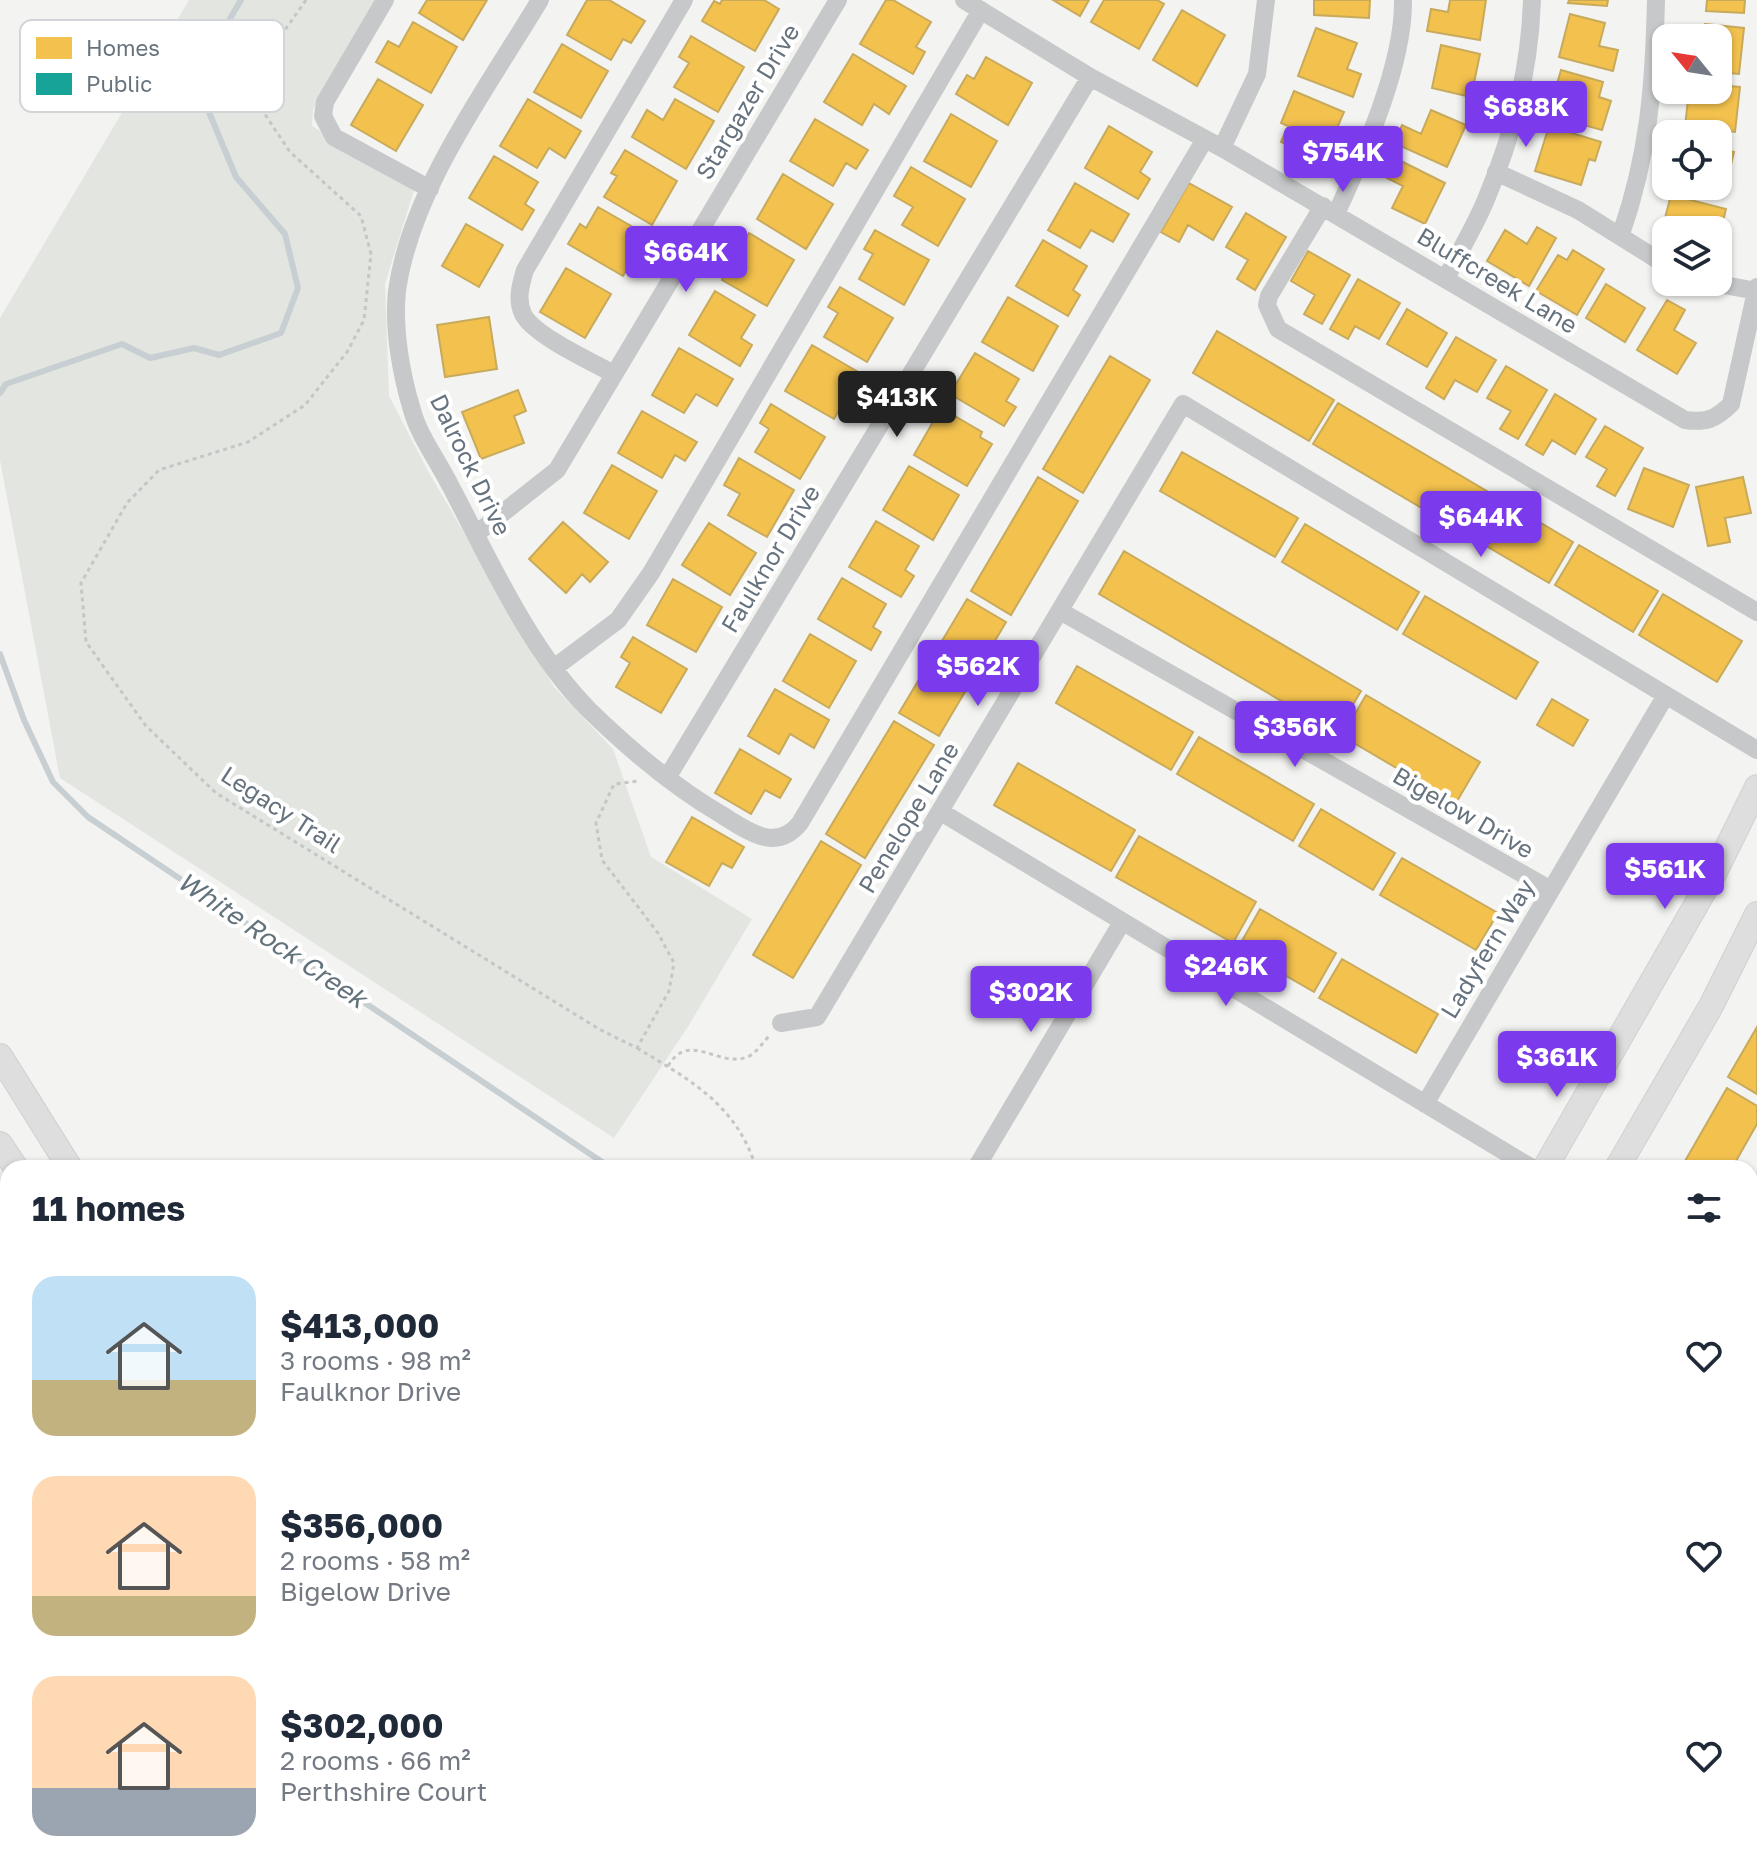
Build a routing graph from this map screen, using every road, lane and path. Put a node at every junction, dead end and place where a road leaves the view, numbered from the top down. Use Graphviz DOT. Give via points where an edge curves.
graph roads {
  1 [pos="306,0"];
  2 [pos="385,0"];
  3 [pos="540,0"];
  4 [pos="684,0"];
  5 [pos="838,0"];
  6 [pos="964,0"];
  7 [pos="1266,0"];
  8 [pos="1403,0"];
  9 [pos="1532,0"];
  10 [pos="1656,0"];
  11 [pos="981,10"];
  12 [pos="284,31"];
  13 [pos="1090,77"];
  14 [pos="263,112"];
  15 [pos="1205,139"];
  16 [pos="1222,148"];
  17 [pos="1496,172"];
  18 [pos="430,189"];
  19 [pos="1330,210"];
  20 [pos="1621,234"];
  21 [pos="1652,255"];
  22 [pos="1446,279"];
  23 [pos="1732,285"];
  24 [pos="1757,289"];
  25 [pos="614,374"];
  26 [pos="476,534"];
  27 [pos="1060,611"];
  28 [pos="1757,612"];
  29 [pos="554,668"];
  30 [pos="1666,695"];
  31 [pos="1757,750"];
  32 [pos="667,778"];
  33 [pos="614,784"];
  34 [pos="1757,787"];
  35 [pos="941,812"];
  36 [pos="1551,890"];
  37 [pos="1757,914"];
  38 [pos="1122,922"];
  39 [pos="781,1023"];
  40 [pos="637,1048"];
  41 [pos="0,1056"];
  42 [pos="668,1066"];
  43 [pos="1425,1104"];
  44 [pos="65,1160"];
  45 [pos="754,1160"];
  46 [pos="981,1160"];
  47 [pos="1519,1160"];
  48 [pos="1550,1160"];
  49 [pos="1622,1160"];
  1 -- 12 [label="path, Legacy Trail"];
  2 -- 18 [label="street" via="325,102 323,116 334,137"];
  3 -- 18 [label="street, Dalrock Drive"];
  4 -- 25 [label="street" via="525,270 519,291 522,313 532,326"];
  5 -- 25 [label="street, Stargazer Drive"];
  6 -- 11 [label="street, Bluffcreek Lane"];
  7 -- 16 [label="street" via="1257,74"];
  8 -- 19 [label="street" via="1391,72 1365,152"];
  9 -- 17 [label="street" via="1523,77"];
  10 -- 20 [label="street" via="1654,78 1640,179"];
  11 -- 13 [label="street, Bluffcreek Lane"];
  11 -- 29 [label="street" via="651,573 618,620"];
  13 -- 15 [label="street, Bluffcreek Lane"];
  13 -- 32 [label="street, Faulknor Drive"];
  14 -- 40 [label="path, Legacy Trail" via="290,152 361,216 371,254 364,320 347,352 305,405 248,442 159,470 127,503 81,583 86,642 146,726 216,793"];
  15 -- 16 [label="street, Bluffcreek Lane"];
  15 -- 32 [label="street, Dalrock Drive" via="793,831 776,839 753,833"];
  16 -- 19 [label="street, Bluffcreek Lane"];
  17 -- 20 [label="street"];
  17 -- 22 [label="street"];
  18 -- 26 [label="street, Dalrock Drive" via="397,292 398,339 412,412"];
  19 -- 22 [label="street, Bluffcreek Lane"];
  19 -- 28 [label="street" via="1269,296 1267,305 1278,329"];
  20 -- 21 [label="street"];
  22 -- 24 [label="street, Bluffcreek Lane" via="1685,420 1702,422 1718,417 1731,404"];
  23 -- 24 [label="street"];
  25 -- 26 [label="street, Stargazer Drive" via="557,470"];
  26 -- 29 [label="street, Dalrock Drive"];
  27 -- 30 [label="street, Penelope Lane" via="1183,404"];
  27 -- 35 [label="street, Penelope Lane"];
  27 -- 36 [label="street, Bigelow Drive"];
  29 -- 32 [label="street, Dalrock Drive" via="589,709"];
  30 -- 31 [label="street"];
  30 -- 36 [label="street, Ladyfern Way"];
  33 -- 40 [label="path" via="596,823 602,860 658,933 674,963 669,991"];
  34 -- 48 [label="main road" via="1715,872"];
  35 -- 38 [label="street"];
  35 -- 39 [label="street, Penelope Lane" via="817,1017"];
  36 -- 43 [label="street, Ladyfern Way"];
  37 -- 49 [label="main road" via="1711,1006"];
  38 -- 43 [label="street"];
  38 -- 46 [label="street"];
  39 -- 42 [label="path" via="746,1058 693,1049 680,1051"];
  40 -- 42 [label="path, Legacy Trail"];
  41 -- 44 [label="main road"];
  42 -- 45 [label="path, Legacy Trail" via="718,1100 749,1144"];
  43 -- 47 [label="street"];
}
